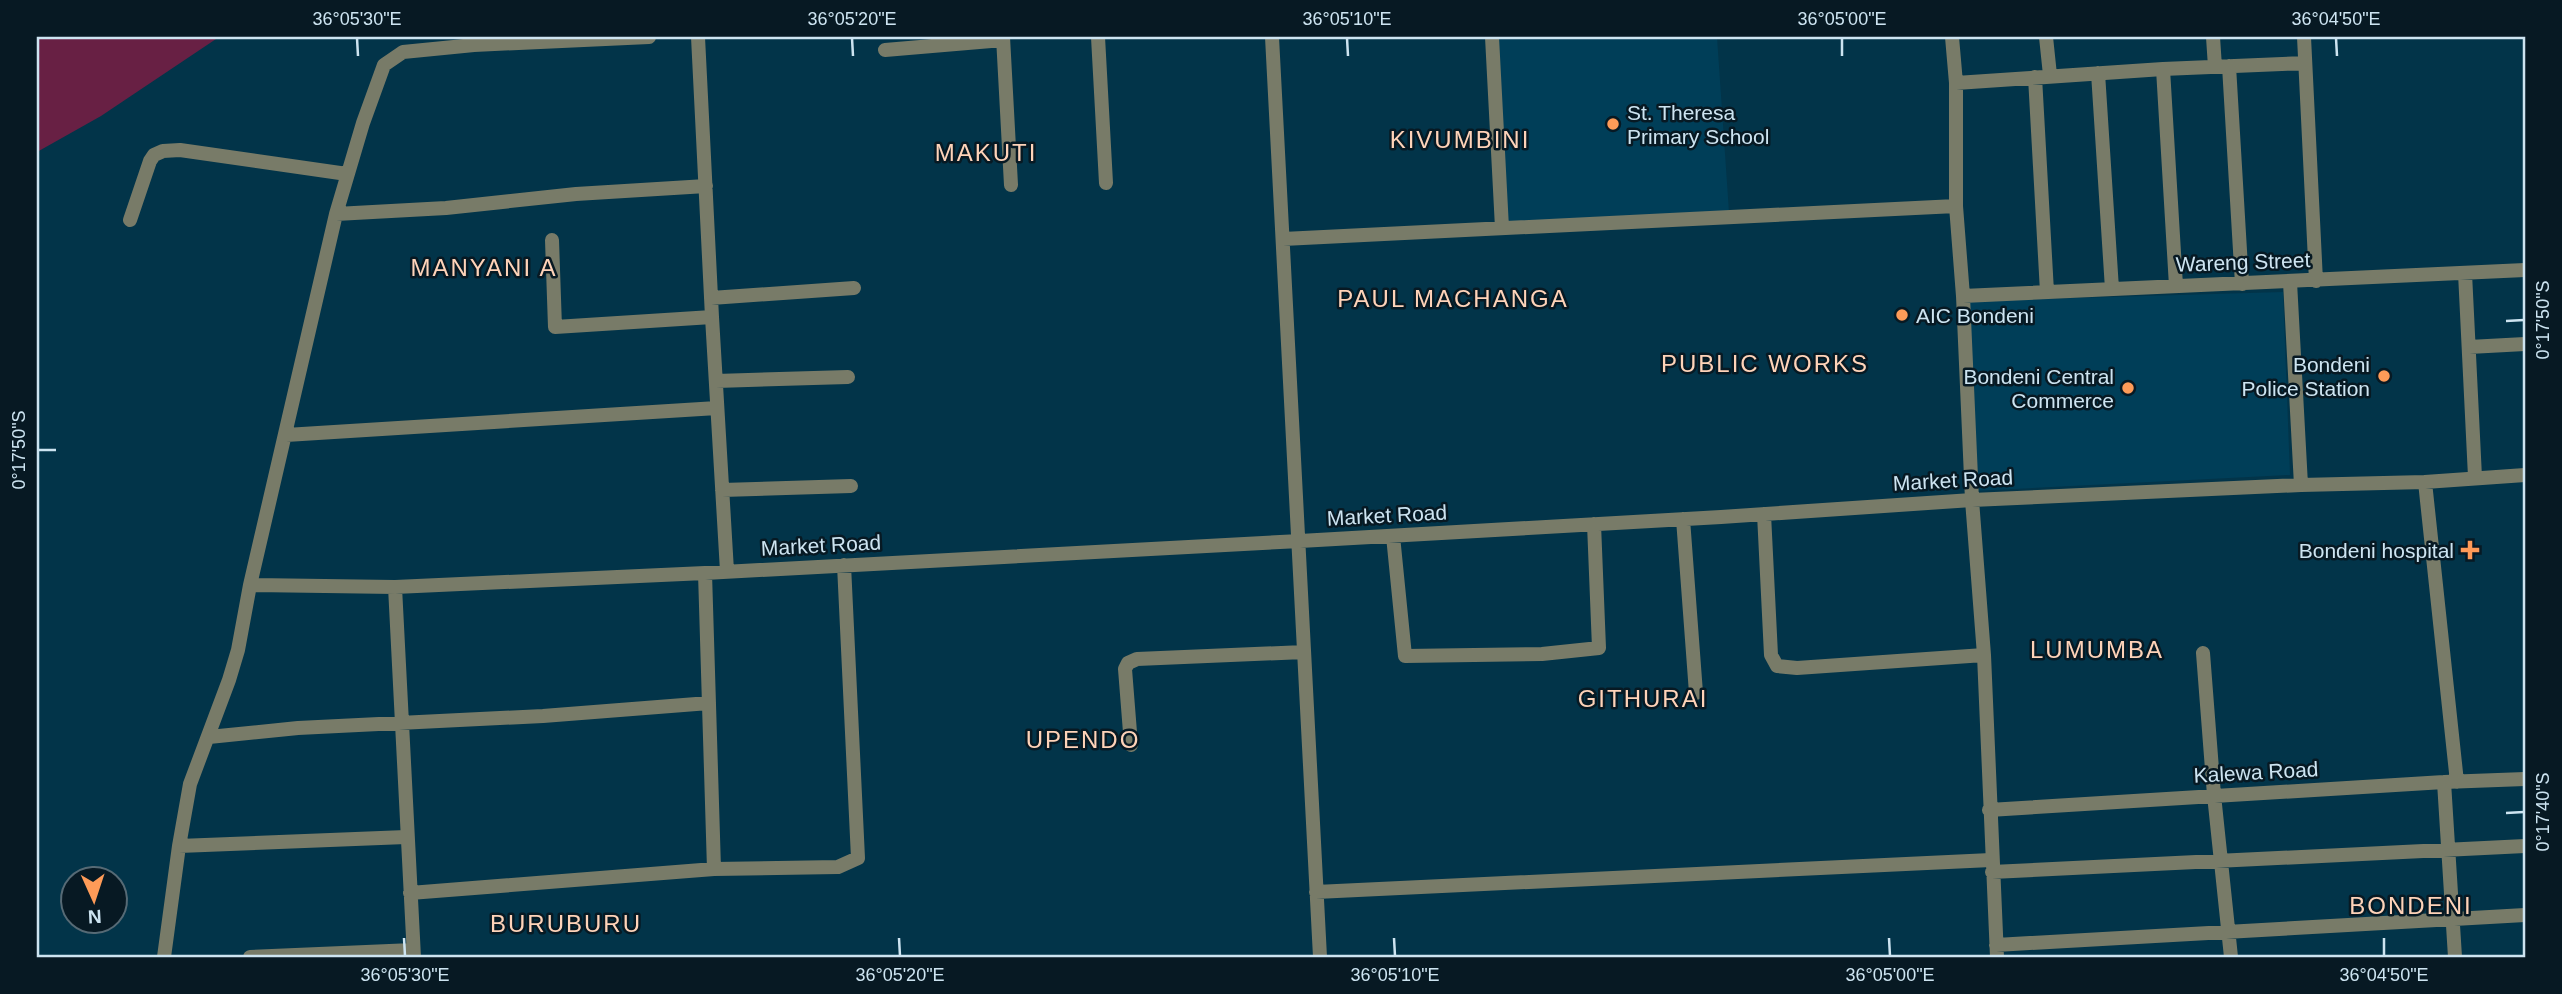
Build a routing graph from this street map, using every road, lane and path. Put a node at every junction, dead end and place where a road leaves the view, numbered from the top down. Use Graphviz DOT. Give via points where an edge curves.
graph roads {
  1 [pos="649,37"];
  2 [pos="698,37"];
  3 [pos="1098,37"];
  4 [pos="1272,37"];
  5 [pos="1492,37"];
  6 [pos="1952,37"];
  7 [pos="2046,37"];
  8 [pos="2213,37"];
  9 [pos="2304,37"];
  10 [pos="1003,39"];
  11 [pos="473,41"];
  12 [pos="885,50"];
  13 [pos="2305,63"];
  14 [pos="2222,66"];
  15 [pos="2163,69"];
  16 [pos="2098,73"];
  17 [pos="2042,76"];
  18 [pos="1956,83"];
  19 [pos="347,174"];
  20 [pos="1106,183"];
  21 [pos="1011,185"];
  22 [pos="706,186"];
  23 [pos="1956,206"];
  24 [pos="336,214"];
  25 [pos="130,220"];
  26 [pos="1502,228"];
  27 [pos="1283,239"];
  28 [pos="552,240"];
  29 [pos="2525,270"];
  30 [pos="2465,273"];
  31 [pos="2316,281"];
  32 [pos="2290,282"];
  33 [pos="2242,284"];
  34 [pos="2176,286"];
  35 [pos="854,288"];
  36 [pos="2112,289"];
  37 [pos="2047,292"];
  38 [pos="1963,296"];
  39 [pos="711,298"];
  40 [pos="712,317"];
  41 [pos="2525,344"];
  42 [pos="2469,347"];
  43 [pos="848,377"];
  44 [pos="716,381"];
  45 [pos="717,408"];
  46 [pos="286,435"];
  47 [pos="2525,475"];
  48 [pos="2475,477"];
  49 [pos="2425,482"];
  50 [pos="2301,485"];
  51 [pos="851,486"];
  52 [pos="722,490"];
  53 [pos="1972,500"];
  54 [pos="1764,513"];
  55 [pos="1683,519"];
  56 [pos="1594,524"];
  57 [pos="1393,536"];
  58 [pos="1300,541"];
  59 [pos="844,565"];
  60 [pos="727,571"];
  61 [pos="705,573"];
  62 [pos="250,585"];
  63 [pos="395,587"];
  64 [pos="1304,652"];
  65 [pos="2203,653"];
  66 [pos="1984,655"];
  67 [pos="1696,693"];
  68 [pos="709,703"];
  69 [pos="401,722"];
  70 [pos="209,737"];
  71 [pos="1131,745"];
  72 [pos="2525,779"];
  73 [pos="2451,782"];
  74 [pos="2214,795"];
  75 [pos="1989,810"];
  76 [pos="406,837"];
  77 [pos="179,846"];
  78 [pos="2525,846"];
  79 [pos="2449,851"];
  80 [pos="2221,862"];
  81 [pos="1992,866"];
  82 [pos="713,869"];
  83 [pos="1316,892"];
  84 [pos="410,893"];
  85 [pos="2525,915"];
  86 [pos="2453,919"];
  87 [pos="2228,931"];
  88 [pos="1997,951"];
  89 [pos="413,954"];
  90 [pos="164,957"];
  91 [pos="250,957"];
  92 [pos="1320,957"];
  93 [pos="2231,957"];
  94 [pos="2455,957"];
  1 -- 11 [label="street"];
  2 -- 22 [label="street"];
  3 -- 20 [label="street"];
  4 -- 27 [label="street"];
  5 -- 26 [label="street"];
  6 -- 18 [label="street"];
  7 -- 17 [label="street"];
  8 -- 14 [label="street"];
  9 -- 13 [label="street"];
  10 -- 12 [label="street"];
  10 -- 21 [label="street"];
  11 -- 19 [label="street" via="403,52 384,65"];
  13 -- 14 [label="street"];
  13 -- 31 [label="street"];
  14 -- 15 [label="street"];
  14 -- 33 [label="street"];
  15 -- 16 [label="street"];
  15 -- 34 [label="street"];
  16 -- 17 [label="street"];
  16 -- 36 [label="street"];
  17 -- 18 [label="street"];
  17 -- 37 [label="street"];
  18 -- 23 [label="street"];
  19 -- 24 [label="street"];
  19 -- 25 [label="street" via="163,151 149,161"];
  22 -- 24 [label="street"];
  22 -- 39 [label="street"];
  23 -- 26 [label="street"];
  23 -- 38 [label="street"];
  24 -- 46 [label="street"];
  26 -- 27 [label="street"];
  27 -- 58 [label="street"];
  28 -- 40 [label="street" via="555,327"];
  29 -- 30 [label="street, Wareng Street"];
  30 -- 31 [label="street, Wareng Street"];
  30 -- 42 [label="street"];
  31 -- 32 [label="street, Wareng Street"];
  32 -- 33 [label="street, Wareng Street"];
  32 -- 50 [label="street"];
  33 -- 34 [label="street, Wareng Street"];
  34 -- 36 [label="street, Wareng Street"];
  35 -- 39 [label="street"];
  36 -- 37 [label="street, Wareng Street"];
  37 -- 38 [label="street, Wareng Street"];
  38 -- 53 [label="street"];
  39 -- 40 [label="street"];
  40 -- 44 [label="street"];
  41 -- 42 [label="street"];
  42 -- 48 [label="street"];
  43 -- 44 [label="street"];
  44 -- 45 [label="street"];
  45 -- 46 [label="street"];
  45 -- 52 [label="street"];
  46 -- 62 [label="street"];
  47 -- 48 [label="street, Market Road"];
  48 -- 49 [label="street, Market Road"];
  49 -- 50 [label="street, Market Road"];
  49 -- 73 [label="street"];
  50 -- 53 [label="street, Market Road"];
  51 -- 52 [label="street"];
  52 -- 60 [label="street"];
  53 -- 54 [label="street, Market Road"];
  53 -- 66 [label="street"];
  54 -- 55 [label="street, Market Road"];
  54 -- 66 [label="street" via="1771,655 1777,666"];
  55 -- 56 [label="street, Market Road"];
  55 -- 67 [label="street"];
  56 -- 57 [label="street, Market Road"];
  56 -- 57 [label="street" via="1599,648 1542,654 1405,656"];
  57 -- 58 [label="street, Market Road"];
  58 -- 59 [label="street, Market Road"];
  58 -- 64 [label="street"];
  59 -- 60 [label="street, Market Road"];
  59 -- 82 [label="street" via="858,858 838,867"];
  60 -- 61 [label="street, Market Road"];
  61 -- 63 [label="street, Market Road"];
  61 -- 68 [label="street"];
  62 -- 63 [label="street, Market Road"];
  62 -- 70 [label="street" via="238,650"];
  63 -- 69 [label="street"];
  64 -- 71 [label="street" via="1128,663"];
  64 -- 83 [label="street"];
  65 -- 74 [label="street"];
  66 -- 75 [label="street"];
  68 -- 69 [label="street"];
  68 -- 82 [label="street"];
  69 -- 70 [label="street"];
  69 -- 76 [label="street"];
  70 -- 77 [label="street" via="190,784"];
  72 -- 73 [label="street, Kalewa Road"];
  73 -- 74 [label="street, Kalewa Road"];
  73 -- 79 [label="street"];
  74 -- 75 [label="street, Kalewa Road"];
  74 -- 80 [label="street"];
  75 -- 81 [label="street"];
  76 -- 77 [label="street"];
  76 -- 84 [label="street"];
  77 -- 90 [label="street"];
  78 -- 79 [label="street"];
  79 -- 80 [label="street"];
  79 -- 86 [label="street"];
  80 -- 81 [label="street"];
  80 -- 87 [label="street"];
  81 -- 83 [label="street"];
  81 -- 88 [label="street"];
  82 -- 84 [label="street"];
  83 -- 92 [label="street"];
  84 -- 89 [label="street"];
  85 -- 86 [label="street"];
  86 -- 87 [label="street"];
  86 -- 94 [label="street"];
  87 -- 88 [label="street"];
  87 -- 93 [label="street"];
  89 -- 91 [label="street"];
}
